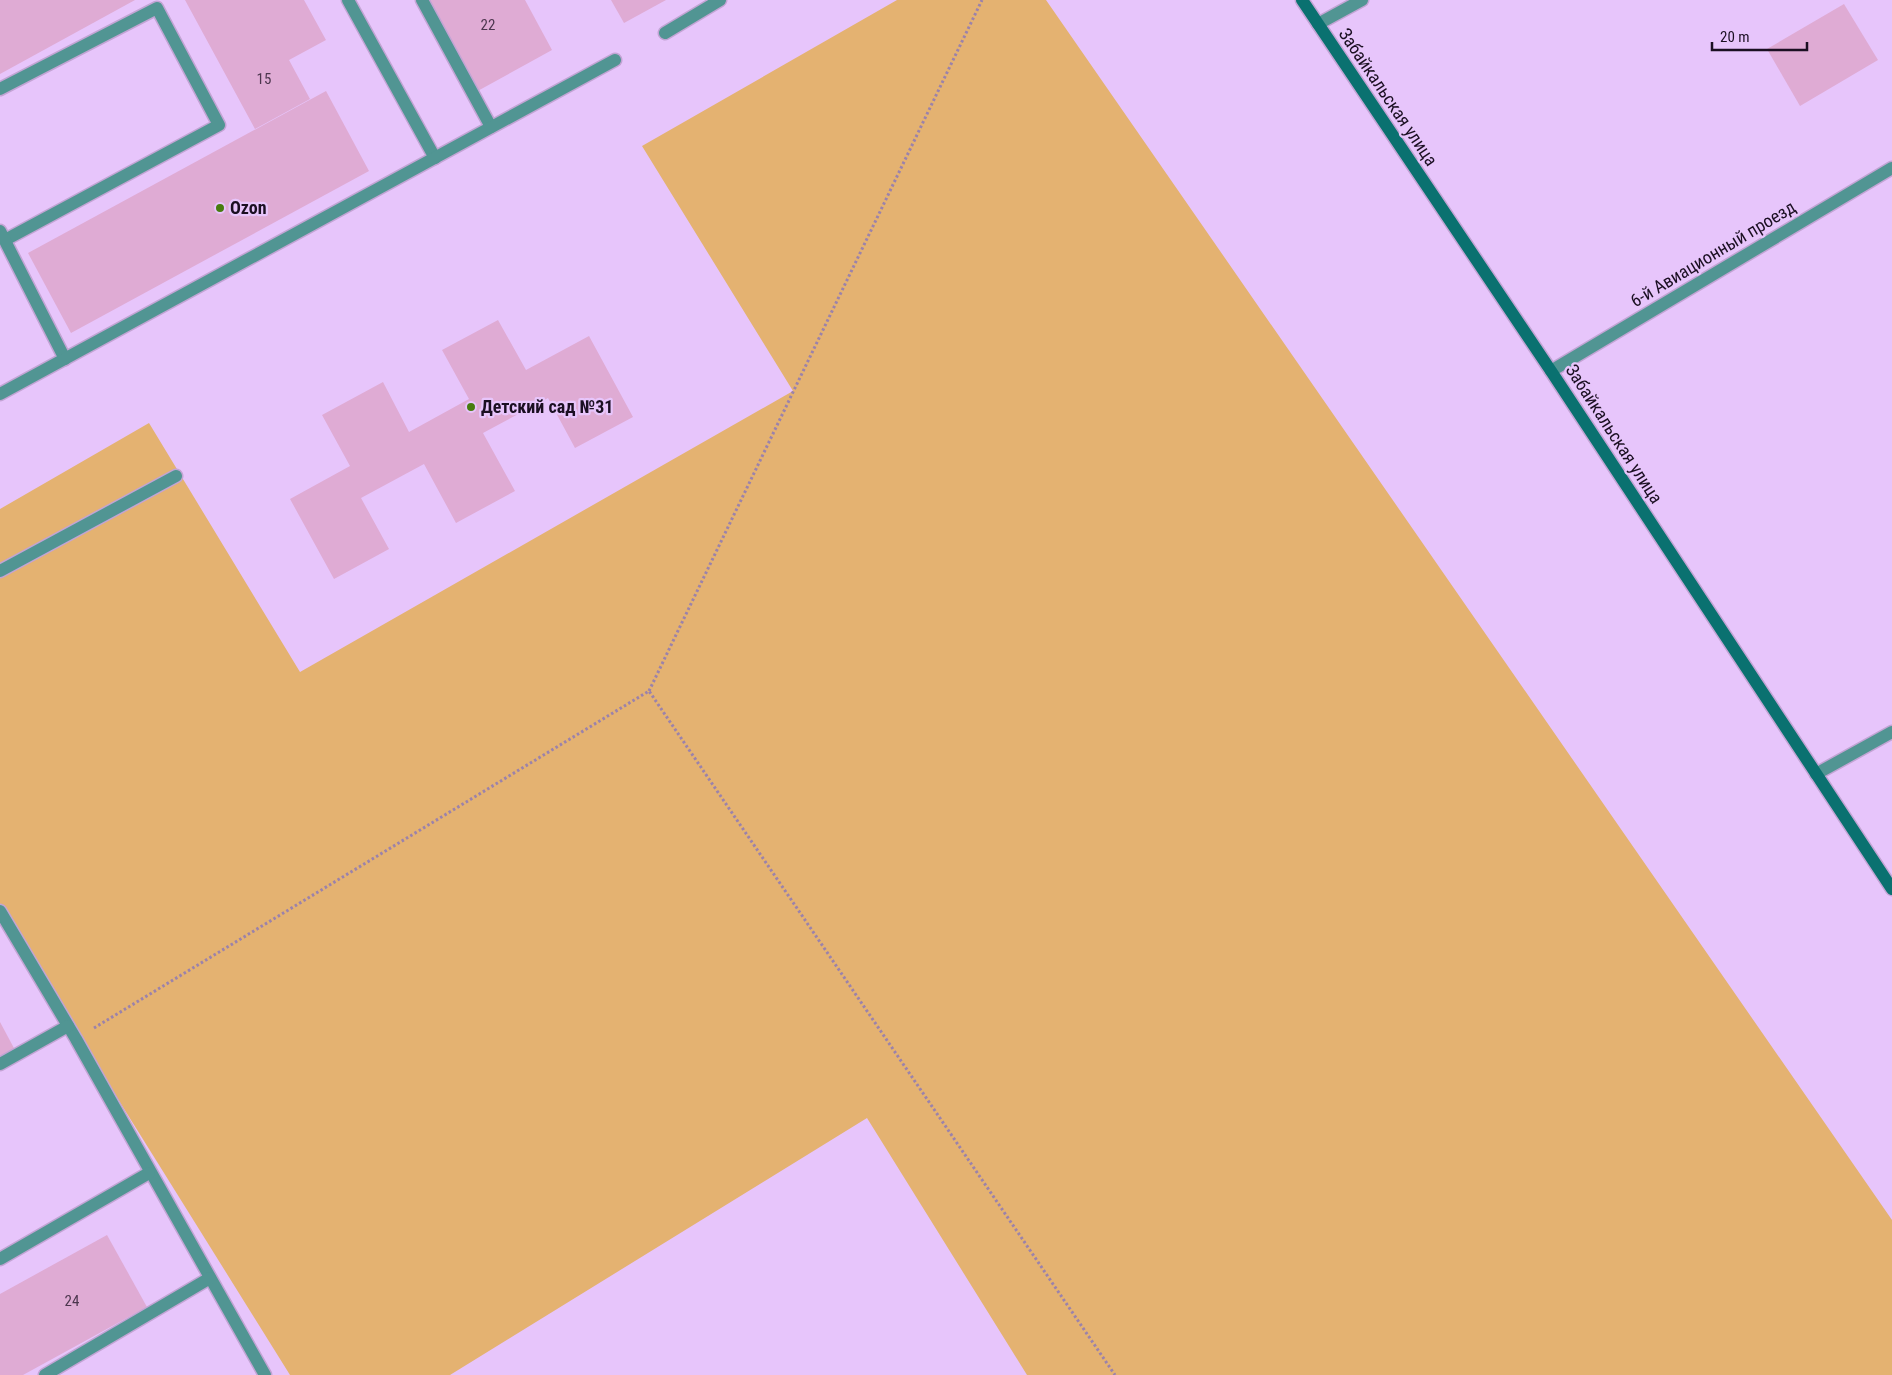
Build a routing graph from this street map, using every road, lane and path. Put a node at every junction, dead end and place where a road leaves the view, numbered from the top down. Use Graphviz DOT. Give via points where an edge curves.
graph roads {
  1 [pos="348,0"];
  2 [pos="422,0"];
  3 [pos="720,0"];
  4 [pos="982,0"];
  5 [pos="1302,0"];
  6 [pos="1362,0"];
  7 [pos="1318,24"];
  8 [pos="665,32"];
  9 [pos="615,60"];
  10 [pos="0,89"];
  11 [pos="491,127"];
  12 [pos="435,158"];
  13 [pos="1892,168"];
  14 [pos="2,236"];
  15 [pos="65,359"];
  16 [pos="1551,371"];
  17 [pos="0,394"];
  18 [pos="176,476"];
  19 [pos="0,571"];
  20 [pos="649,691"];
  21 [pos="1892,732"];
  22 [pos="1816,774"];
  23 [pos="1892,890"];
  24 [pos="1,917"];
  25 [pos="68,1026"];
  26 [pos="76,1039"];
  27 [pos="0,1064"];
  28 [pos="149,1173"];
  29 [pos="0,1259"];
  30 [pos="210,1278"];
  31 [pos="45,1375"];
  32 [pos="265,1375"];
  33 [pos="1115,1375"];
  1 -- 12 [label="street"];
  2 -- 11 [label="street"];
  3 -- 8 [label="street"];
  4 -- 20 [label="path"];
  5 -- 7 [label="street, Забайкальская улица"];
  6 -- 7 [label="street"];
  7 -- 16 [label="street, Забайкальская улица"];
  9 -- 11 [label="street"];
  10 -- 14 [label="street" via="157,8 219,125"];
  11 -- 12 [label="street"];
  12 -- 15 [label="street"];
  13 -- 16 [label="street, 6-й Авиационный проезд"];
  14 -- 15 [label="street"];
  15 -- 17 [label="street"];
  16 -- 22 [label="street, Забайкальская улица"];
  18 -- 19 [label="street"];
  20 -- 26 [label="path"];
  20 -- 33 [label="path"];
  21 -- 22 [label="street"];
  22 -- 23 [label="street, Забайкальская улица"];
  24 -- 25 [label="street"];
  25 -- 26 [label="street"];
  25 -- 27 [label="street"];
  26 -- 28 [label="street"];
  28 -- 29 [label="street"];
  28 -- 30 [label="street"];
  30 -- 31 [label="street"];
  30 -- 32 [label="street"];
}
